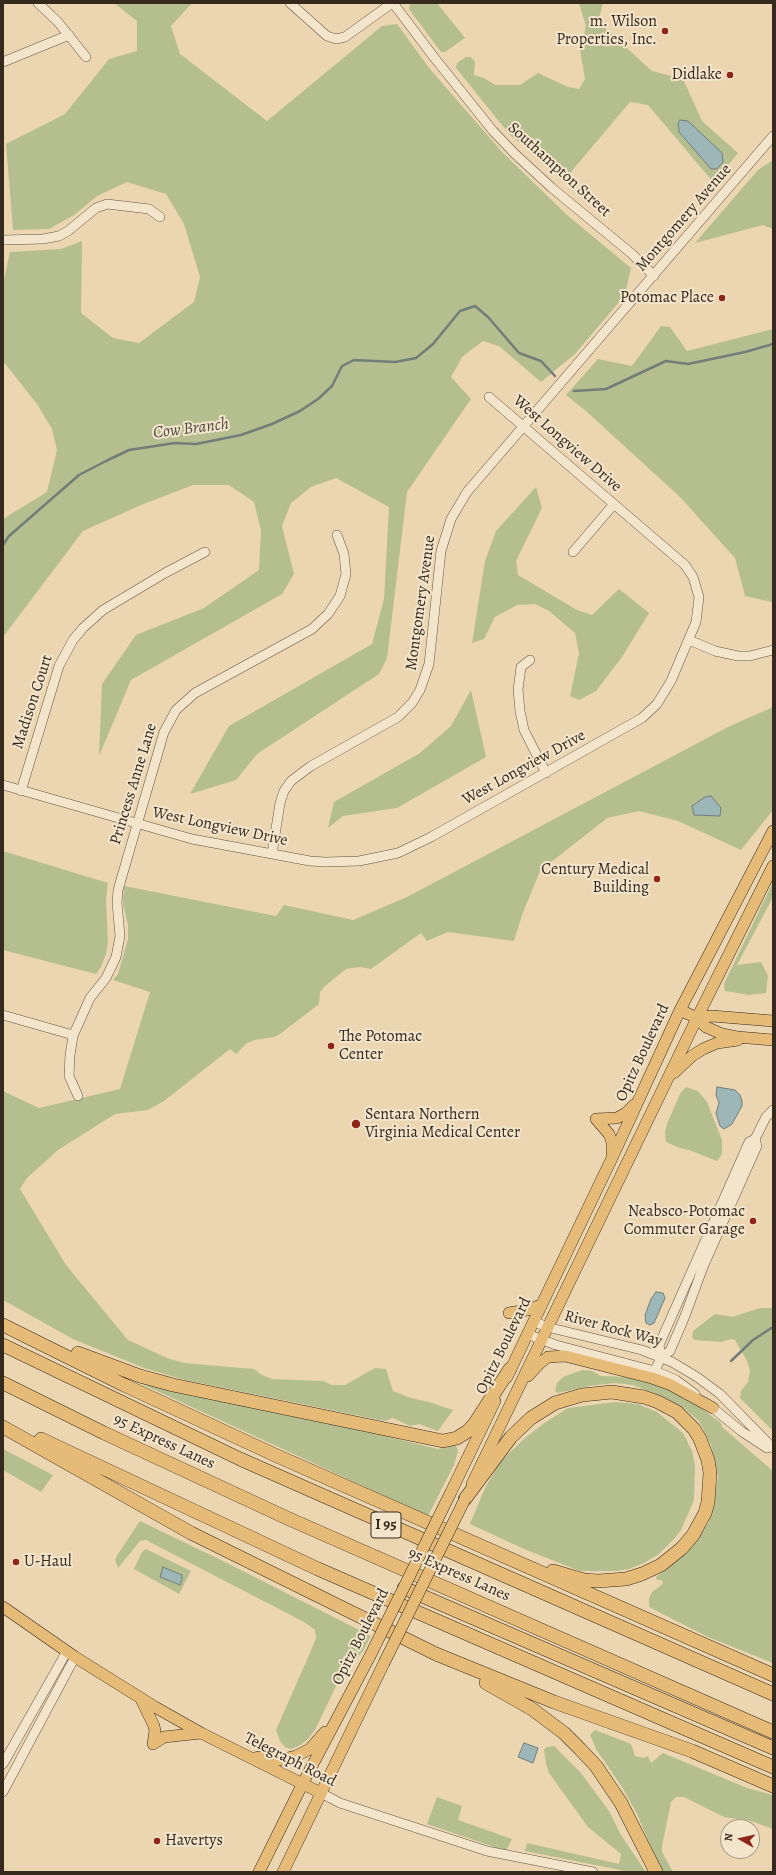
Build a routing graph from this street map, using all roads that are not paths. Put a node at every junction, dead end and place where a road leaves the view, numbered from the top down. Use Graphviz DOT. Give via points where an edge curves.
graph roads {
  1 [pos="38,3"];
  2 [pos="290,3"];
  3 [pos="393,3"];
  4 [pos="69,35"];
  5 [pos="86,57"];
  6 [pos="3,62"];
  7 [pos="773,136"];
  8 [pos="160,217"];
  9 [pos="3,240"];
  10 [pos="654,276"];
  11 [pos="489,397"];
  12 [pos="523,426"];
  13 [pos="614,504"];
  14 [pos="337,535"];
  15 [pos="205,552"];
  16 [pos="573,552"];
  17 [pos="689,640"];
  18 [pos="773,650"];
  19 [pos="530,660"];
  20 [pos="546,773"];
  21 [pos="3,785"];
  22 [pos="21,791"];
  23 [pos="136,824"];
  24 [pos="773,831"];
  25 [pos="272,854"];
  26 [pos="773,866"];
  27 [pos="680,1010"];
  28 [pos="3,1015"];
  29 [pos="696,1018"];
  30 [pos="773,1020"];
  31 [pos="73,1035"];
  32 [pos="749,1038"];
  33 [pos="773,1040"];
  34 [pos="669,1078"];
  35 [pos="78,1096"];
  36 [pos="640,1098"];
  37 [pos="773,1110"];
  38 [pos="612,1158"];
  39 [pos="541,1305"];
  40 [pos="509,1313"];
  41 [pos="533,1321"];
  42 [pos="3,1323"];
  43 [pos="547,1327"];
  44 [pos="526,1334"];
  45 [pos="540,1340"];
  46 [pos="3,1345"];
  47 [pos="661,1357"];
  48 [pos="510,1369"];
  49 [pos="655,1371"];
  50 [pos="3,1383"];
  51 [pos="514,1394"];
  52 [pos="713,1408"];
  53 [pos="3,1421"];
  54 [pos="3,1427"];
  55 [pos="773,1448"];
  56 [pos="773,1452"];
  57 [pos="464,1499"];
  58 [pos="498,1554"];
  59 [pos="404,1588"];
  60 [pos="418,1594"];
  61 [pos="3,1607"];
  62 [pos="71,1654"];
  63 [pos="436,1654"];
  64 [pos="773,1675"];
  65 [pos="773,1694"];
  66 [pos="349,1697"];
  67 [pos="141,1699"];
  68 [pos="773,1732"];
  69 [pos="201,1733"];
  70 [pos="773,1748"];
  71 [pos="243,1754"];
  72 [pos="3,1764"];
  73 [pos="773,1768"];
  74 [pos="303,1784"];
  75 [pos="773,1786"];
  76 [pos="3,1792"];
  77 [pos="321,1793"];
  78 [pos="259,1872"];
  79 [pos="283,1872"];
  80 [pos="593,1872"];
  81 [pos="656,1872"];
  1 -- 4 [label="street"];
  2 -- 3 [label="street" via="327,36 336,39 345,37"];
  3 -- 10 [label="street, Southampton Street" via="470,102 515,154 632,254"];
  4 -- 5 [label="street"];
  4 -- 6 [label="street"];
  7 -- 10 [label="street, Montgomery Avenue"];
  8 -- 9 [label="street" via="149,209 107,204 96,208 60,236 43,240"];
  10 -- 12 [label="street, Montgomery Avenue"];
  11 -- 12 [label="street, West Longview Drive"];
  12 -- 13 [label="street, West Longview Drive"];
  12 -- 25 [label="street, Montgomery Avenue" via="472,485 450,523 439,558 429,664 420,690 408,708 398,717 310,766 291,781 280,803"];
  13 -- 16 [label="street"];
  13 -- 17 [label="street, West Longview Drive" via="685,565 693,577 699,606"];
  14 -- 23 [label="street, Princess Anne Lane" via="344,554 346,574 334,607 312,629 195,693 181,705 164,732"];
  15 -- 22 [label="street, Madison Court" via="103,610 73,640 59,666"];
  17 -- 18 [label="street" via="715,651 738,656 756,655"];
  17 -- 20 [label="street, West Longview Drive" via="671,681 650,712 636,723"];
  19 -- 20 [label="street" via="521,667 518,690 520,711 524,730"];
  20 -- 25 [label="street, West Longview Drive" via="398,853 359,861 339,862 310,861"];
  21 -- 22 [label="street, West Longview Drive"];
  22 -- 23 [label="street, West Longview Drive"];
  23 -- 25 [label="street, West Longview Drive" via="192,839"];
  23 -- 31 [label="street, Princess Anne Lane" via="118,890 120,936 116,957 106,978 90,998"];
  24 -- 27 [label="main road, Opitz Boulevard"];
  26 -- 29 [label="main road, Opitz Boulevard"];
  27 -- 29 [label="main road"];
  27 -- 36 [label="main road, Opitz Boulevard"];
  28 -- 31 [label="street"];
  29 -- 30 [label="main road" via="712,1016"];
  29 -- 32 [label="main road" via="706,1027 718,1032"];
  29 -- 34 [label="main road, Opitz Boulevard"];
  31 -- 35 [label="street, Princess Anne Lane" via="69,1076"];
  32 -- 33 [label="main road"];
  32 -- 34 [label="main road" via="717,1043 703,1049"];
  34 -- 43 [label="main road, Opitz Boulevard"];
  36 -- 38 [label="main road, Opitz Boulevard"];
  36 -- 38 [label="main road" via="630,1110 618,1117 596,1119 610,1135"];
  37 -- 47 [label="street" via="766,1117 755,1139 757,1146 703,1267 670,1351"];
  38 -- 39 [label="main road, Opitz Boulevard"];
  39 -- 40 [label="main road" via="523,1312"];
  39 -- 41 [label="main road, Opitz Boulevard"];
  41 -- 43 [label="street, River Rock Way"];
  41 -- 44 [label="main road, Opitz Boulevard"];
  42 -- 48 [label="highway" via="89,1358 173,1385 444,1441 457,1438 475,1424"];
  42 -- 58 [label="highway" via="194,1418"];
  43 -- 45 [label="main road, Opitz Boulevard"];
  43 -- 47 [label="street, River Rock Way"];
  44 -- 45 [label="street, River Rock Way"];
  44 -- 48 [label="main road, Opitz Boulevard"];
  45 -- 49 [label="street, River Rock Way"];
  45 -- 51 [label="main road, Opitz Boulevard"];
  46 -- 65 [label="highway, I 95" via="240,1459"];
  47 -- 49 [label="street"];
  47 -- 55 [label="street, River Rock Way" via="697,1377 720,1394"];
  48 -- 59 [label="main road, Opitz Boulevard, bridge"];
  49 -- 52 [label="street, River Rock Way" via="676,1380"];
  50 -- 68 [label="highway, 95 Express Lanes" via="287,1518"];
  51 -- 52 [label="main road" via="540,1363 548,1357 562,1355 658,1380 681,1389"];
  51 -- 57 [label="main road, Opitz Boulevard"];
  52 -- 56 [label="street, River Rock Way"];
  53 -- 73 [label="highway" via="318,1569"];
  54 -- 63 [label="highway" via="191,1532"];
  57 -- 58 [label="highway" via="511,1437 531,1418 555,1403 582,1395 628,1393 658,1402 681,1416 694,1429 708,1460 710,1473 705,1513 687,1542 661,1565 626,1579 598,1581 551,1571"];
  57 -- 60 [label="main road, Opitz Boulevard, bridge"];
  58 -- 64 [label="highway"];
  59 -- 60 [label="highway"];
  59 -- 66 [label="main road, Opitz Boulevard, bridge"];
  60 -- 70 [label="highway"];
  60 -- 77 [label="main road, Opitz Boulevard, bridge"];
  61 -- 62 [label="main road, Telegraph Road"];
  62 -- 67 [label="main road, Telegraph Road"];
  62 -- 72 [label="street"];
  62 -- 76 [label="street"];
  63 -- 75 [label="highway" via="554,1702 692,1751"];
  63 -- 81 [label="highway" via="532,1709 575,1744 609,1784"];
  66 -- 71 [label="main road" via="310,1749 279,1760"];
  66 -- 74 [label="main road, Opitz Boulevard"];
  67 -- 69 [label="main road, Telegraph Road"];
  67 -- 69 [label="main road" via="154,1726 153,1744 164,1737"];
  69 -- 71 [label="main road, Telegraph Road"];
  71 -- 74 [label="main road, Telegraph Road"];
  74 -- 77 [label="main road, Telegraph Road"];
  74 -- 78 [label="main road, Opitz Boulevard"];
  77 -- 79 [label="main road, Opitz Boulevard"];
  77 -- 80 [label="street, Telegraph Road" via="340,1803 488,1851"];
}
